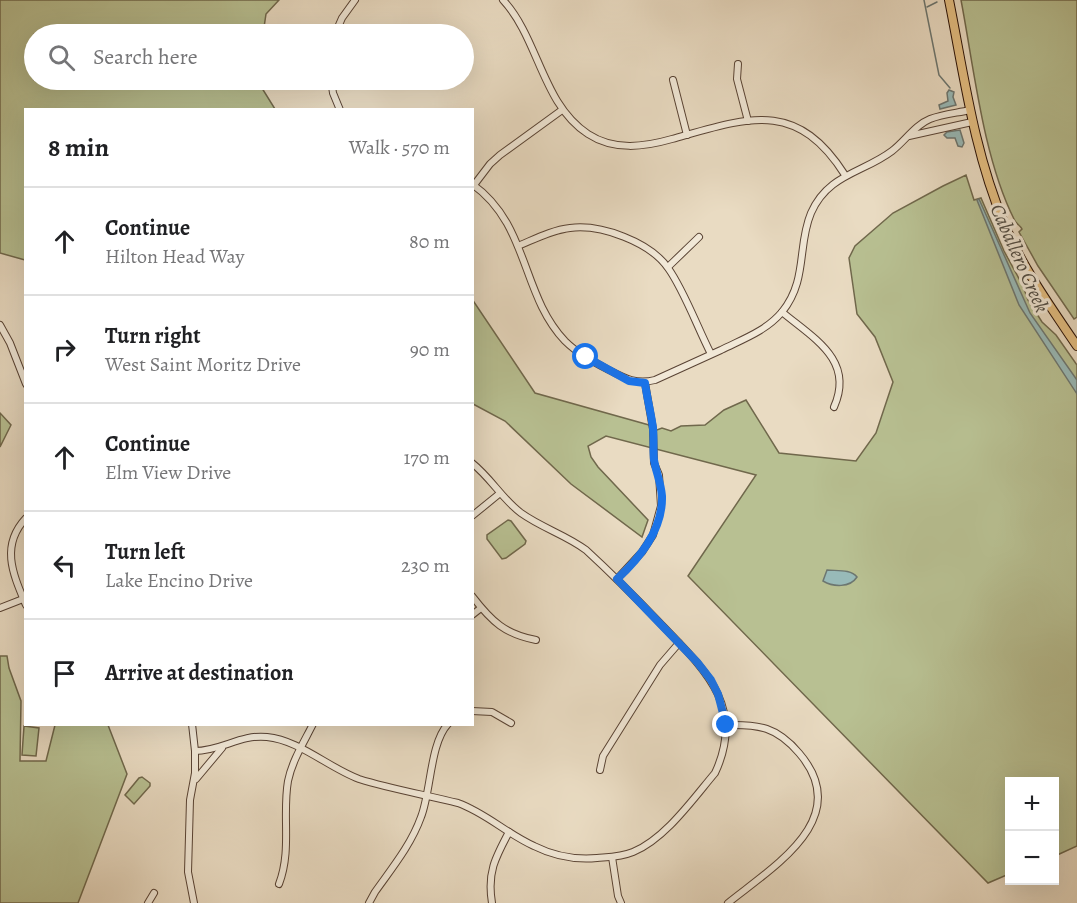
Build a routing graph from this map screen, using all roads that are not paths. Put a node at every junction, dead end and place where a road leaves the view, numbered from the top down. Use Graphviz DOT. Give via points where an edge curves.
graph roads {
  1 [pos="355,0"];
  2 [pos="503,0"];
  3 [pos="949,0"];
  4 [pos="339,24"];
  5 [pos="738,64"];
  6 [pos="674,80"];
  7 [pos="333,90"];
  8 [pos="339,108"];
  9 [pos="562,110"];
  10 [pos="970,110"];
  11 [pos="748,121"];
  12 [pos="972,122"];
  13 [pos="687,135"];
  14 [pos="909,136"];
  15 [pos="845,175"];
  16 [pos="474,184"];
  17 [pos="474,186"];
  18 [pos="699,237"];
  19 [pos="518,246"];
  20 [pos="668,267"];
  21 [pos="782,312"];
  22 [pos="0,325"];
  23 [pos="1077,346"];
  24 [pos="711,354"];
  25 [pos="24,379"];
  26 [pos="645,383"];
  27 [pos="834,407"];
  28 [pos="474,465"];
  29 [pos="499,494"];
  30 [pos="474,514"];
  31 [pos="24,520"];
  32 [pos="617,579"];
  33 [pos="474,598"];
  34 [pos="24,602"];
  35 [pos="0,608"];
  36 [pos="482,608"];
  37 [pos="474,614"];
  38 [pos="536,640"];
  39 [pos="680,644"];
  40 [pos="474,711"];
  41 [pos="511,723"];
  42 [pos="726,725"];
  43 [pos="192,726"];
  44 [pos="313,726"];
  45 [pos="447,726"];
  46 [pos="227,744"];
  47 [pos="301,749"];
  48 [pos="195,751"];
  49 [pos="600,770"];
  50 [pos="194,782"];
  51 [pos="428,796"];
  52 [pos="509,832"];
  53 [pos="612,857"];
  54 [pos="279,884"];
  55 [pos="154,894"];
  56 [pos="148,903"];
  57 [pos="194,903"];
  58 [pos="369,903"];
  59 [pos="492,903"];
  60 [pos="621,903"];
  61 [pos="728,903"];
  1 -- 4 [label="street"];
  2 -- 9 [label="street" via="514,14"];
  3 -- 10 [label="main road"];
  5 -- 11 [label="street" via="737,79"];
  6 -- 13 [label="street"];
  7 -- 8 [label="street"];
  9 -- 13 [label="street" via="589,135 615,145 641,146"];
  9 -- 16 [label="street" via="500,155"];
  10 -- 12 [label="main road"];
  10 -- 14 [label="street" via="930,119"];
  11 -- 13 [label="street"];
  11 -- 15 [label="street" via="772,120 801,129 823,144"];
  12 -- 14 [label="street"];
  12 -- 23 [label="main road" via="1004,225 1033,280"];
  14 -- 15 [label="street" via="891,152"];
  15 -- 21 [label="street" via="824,193 811,214 799,280"];
  17 -- 19 [label="street" via="501,212"];
  18 -- 20 [label="street"];
  19 -- 20 [label="street" via="558,230 593,228 647,248"];
  19 -- 26 [label="street" via="546,314 564,340 629,381"];
  20 -- 24 [label="street"];
  21 -- 24 [label="street" via="764,328"];
  21 -- 27 [label="street" via="829,352 837,366 841,391"];
  22 -- 25 [label="street"];
  24 -- 26 [label="street"];
  26 -- 32 [label="street" via="662,496 652,535"];
  28 -- 29 [label="street"];
  29 -- 30 [label="street"];
  29 -- 32 [label="street" via="529,519 586,550"];
  31 -- 34 [label="street" via="14,531 8,553"];
  32 -- 39 [label="street"];
  33 -- 36 [label="street"];
  34 -- 35 [label="street"];
  36 -- 37 [label="street"];
  36 -- 38 [label="street" via="507,632"];
  39 -- 42 [label="street" via="711,680"];
  39 -- 49 [label="street" via="656,672 603,756"];
  40 -- 41 [label="street" via="492,712"];
  42 -- 53 [label="street" via="725,749 715,773 686,807 646,846"];
  42 -- 61 [label="street" via="747,724 779,733 788,740 810,765 818,801 813,822 795,848"];
  43 -- 48 [label="street"];
  44 -- 47 [label="street"];
  45 -- 51 [label="street" via="440,737"];
  46 -- 47 [label="street" via="266,736"];
  46 -- 48 [label="street"];
  46 -- 50 [label="street"];
  47 -- 51 [label="street" via="360,779"];
  47 -- 54 [label="street" via="288,782 286,858"];
  48 -- 50 [label="street"];
  50 -- 57 [label="street" via="188,872"];
  51 -- 52 [label="street" via="472,808"];
  51 -- 58 [label="street" via="416,831"];
  52 -- 53 [label="street" via="560,856"];
  52 -- 59 [label="street" via="490,874"];
  53 -- 60 [label="street"];
  55 -- 56 [label="street"];
}
